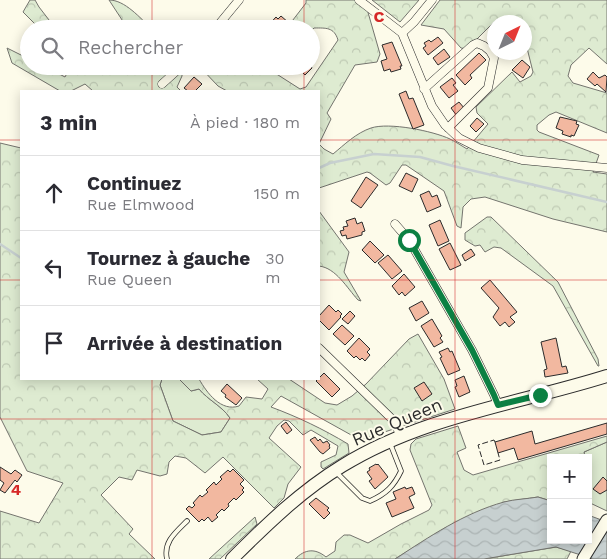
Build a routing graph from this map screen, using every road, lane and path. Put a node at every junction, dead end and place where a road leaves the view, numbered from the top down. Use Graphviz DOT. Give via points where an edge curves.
graph roads {
  1 [pos="239,0"];
  2 [pos="359,0"];
  3 [pos="432,0"];
  4 [pos="223,20"];
  5 [pos="402,33"];
  6 [pos="172,75"];
  7 [pos="162,84"];
  8 [pos="424,89"];
  9 [pos="448,128"];
  10 [pos="607,168"];
  11 [pos="395,224"];
  12 [pos="320,349"];
  13 [pos="607,376"];
  14 [pos="498,405"];
  15 [pos="394,439"];
  16 [pos="335,470"];
  17 [pos="607,520"];
  18 [pos="187,521"];
  19 [pos="167,559"];
  20 [pos="232,559"];
  21 [pos="583,559"];
  1 -- 4 [label="street"];
  2 -- 5 [label="street"];
  3 -- 5 [label="street"];
  5 -- 8 [label="street"];
  6 -- 7 [label="street"];
  8 -- 9 [label="street"];
  8 -- 9 [label="street" via="473,45 477,43 490,51 494,58 488,88"];
  9 -- 10 [label="street" via="468,144 500,155"];
  11 -- 14 [label="street" via="409,240 472,350"];
  12 -- 15 [label="street" via="393,420"];
  13 -- 14 [label="main road, Rue Queen"];
  14 -- 15 [label="main road, Rue Queen"];
  15 -- 16 [label="main road, Rue Queen"];
  15 -- 16 [label="lane" via="401,471 383,496 370,501 362,498"];
  16 -- 20 [label="main road, Rue Queen" via="286,508"];
  17 -- 21 [label="street"];
  18 -- 19 [label="lane" via="168,542"];
}
